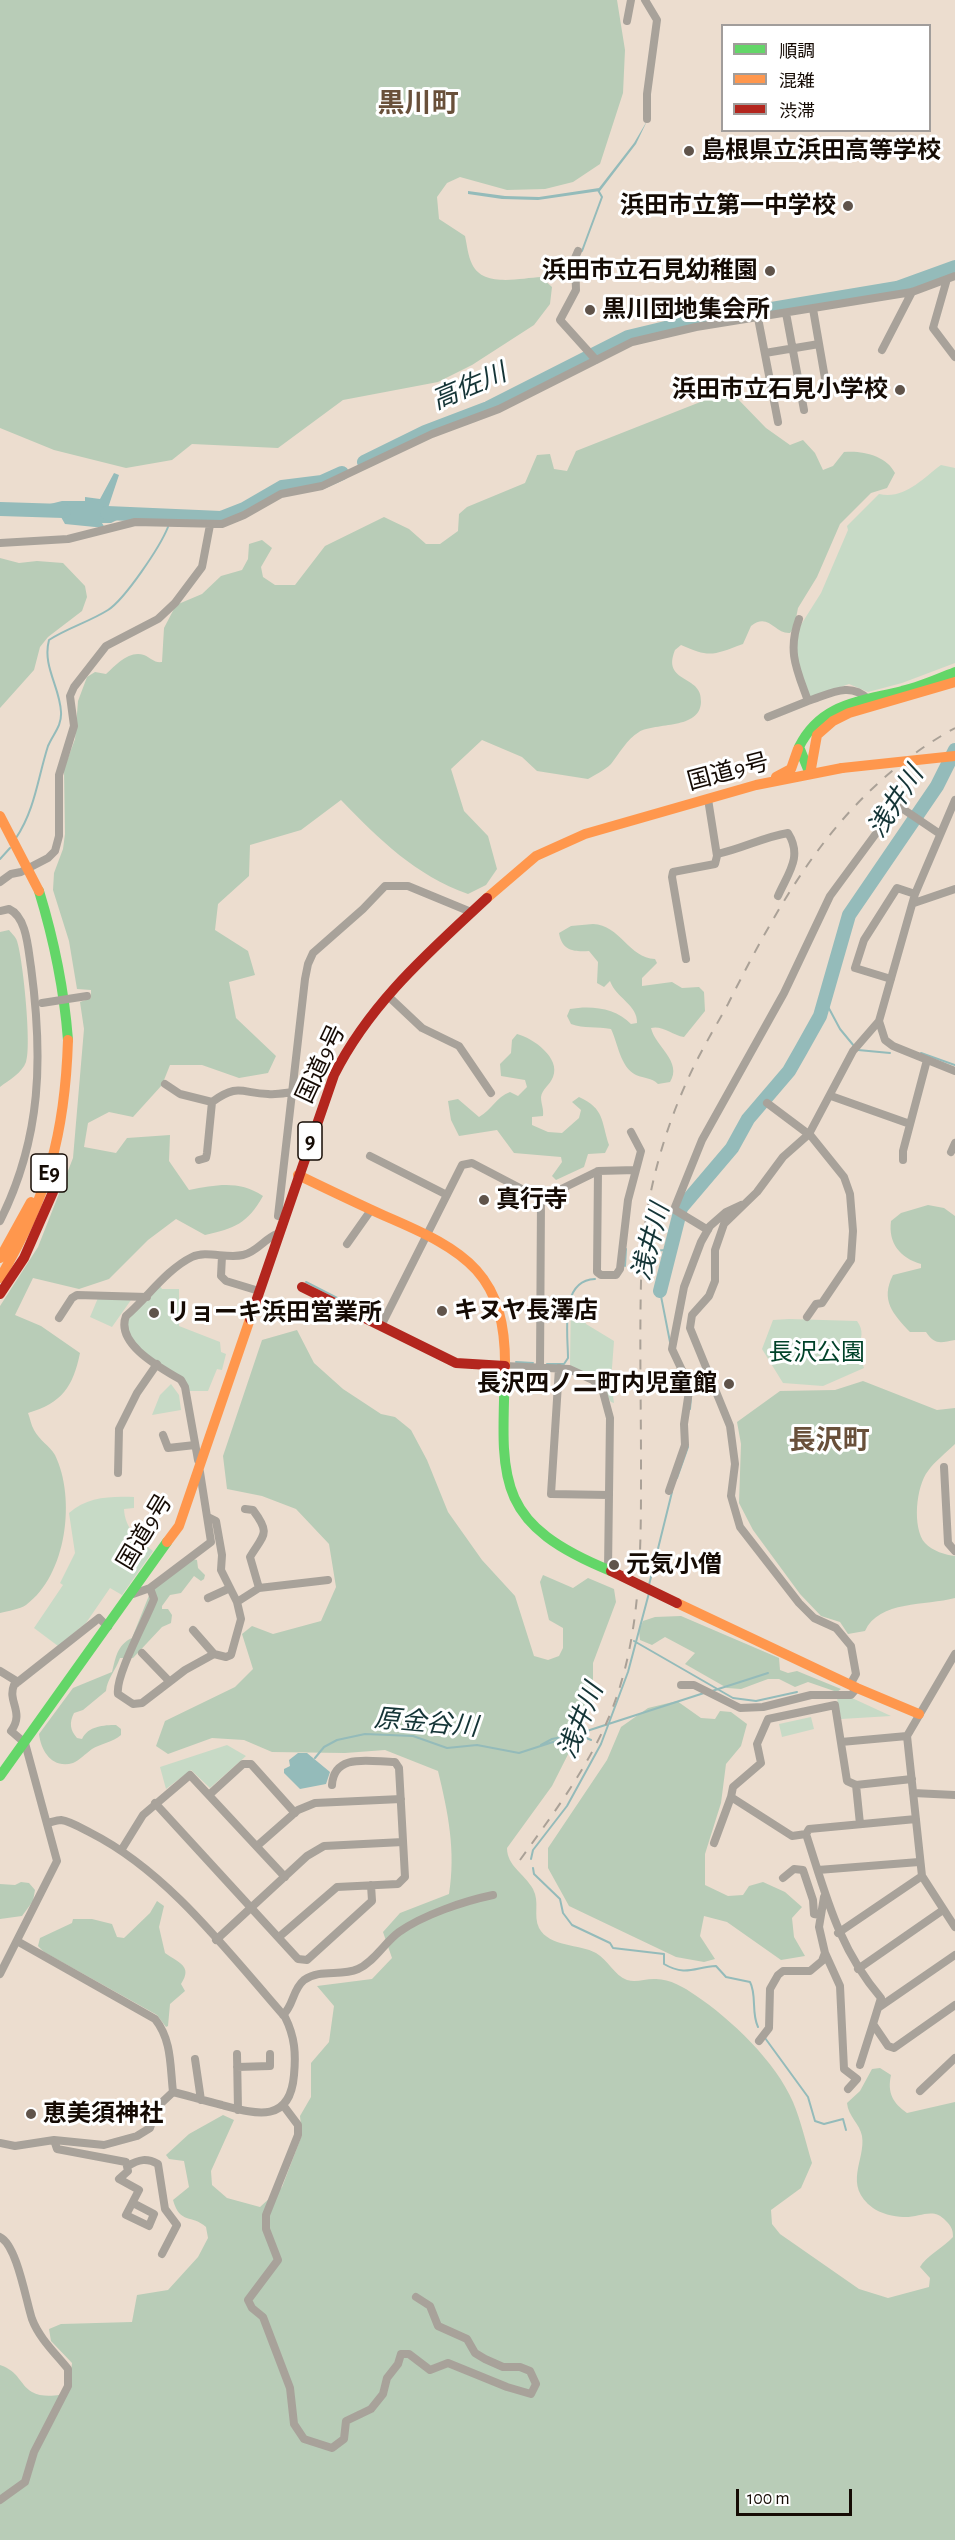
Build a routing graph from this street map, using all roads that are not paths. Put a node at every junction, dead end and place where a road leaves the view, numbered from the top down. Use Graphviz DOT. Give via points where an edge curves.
graph roads {
  1 [pos="631,0"];
  2 [pos="645,0"];
  3 [pos="627,21"];
  4 [pos="647,119"];
  5 [pos="578,251"];
  6 [pos="951,278"];
  7 [pos="912,292"];
  8 [pos="813,309"];
  9 [pos="786,314"];
  10 [pos="758,318"];
  11 [pos="819,344"];
  12 [pos="793,348"];
  13 [pos="882,350"];
  14 [pos="765,353"];
  15 [pos="593,357"];
  16 [pos="955,357"];
  17 [pos="827,390"];
  18 [pos="804,410"];
  19 [pos="778,422"];
  20 [pos="210,525"];
  21 [pos="0,543"];
  22 [pos="799,619"];
  23 [pos="955,672"];
  24 [pos="955,682"];
  25 [pos="868,699"];
  26 [pos="808,701"];
  27 [pos="768,717"];
  28 [pos="799,747"];
  29 [pos="955,756"];
  30 [pos="810,774"];
  31 [pos="756,785"];
  32 [pos="708,799"];
  33 [pos="955,800"];
  34 [pos="0,816"];
  35 [pos="940,834"];
  36 [pos="717,854"];
  37 [pos="0,882"];
  38 [pos="955,889"];
  39 [pos="915,894"];
  40 [pos="778,896"];
  41 [pos="914,903"];
  42 [pos="0,911"];
  43 [pos="471,912"];
  44 [pos="686,959"];
  45 [pos="891,979"];
  46 [pos="87,996"];
  47 [pos="388,996"];
  48 [pos="39,1003"];
  49 [pos="879,1021"];
  50 [pos="69,1060"];
  51 [pos="927,1060"];
  52 [pos="955,1071"];
  53 [pos="165,1084"];
  54 [pos="292,1092"];
  55 [pos="490,1093"];
  56 [pos="831,1096"];
  57 [pos="212,1102"];
  58 [pos="767,1103"];
  59 [pos="910,1124"];
  60 [pos="631,1132"];
  61 [pos="809,1134"];
  62 [pos="955,1143"];
  63 [pos="951,1152"];
  64 [pos="370,1156"];
  65 [pos="198,1160"];
  66 [pos="903,1160"];
  67 [pos="283,1169"];
  68 [pos="636,1170"];
  69 [pos="598,1171"];
  70 [pos="298,1175"];
  71 [pos="44,1189"];
  72 [pos="447,1195"];
  73 [pos="542,1199"];
  74 [pos="745,1204"];
  75 [pos="371,1210"];
  76 [pos="278,1216"];
  77 [pos="0,1221"];
  78 [pos="708,1230"];
  79 [pos="277,1234"];
  80 [pos="427,1235"];
  81 [pos="347,1244"];
  82 [pos="222,1256"];
  83 [pos="0,1258"];
  84 [pos="0,1278"];
  85 [pos="302,1287"];
  86 [pos="259,1291"];
  87 [pos="0,1294"];
  88 [pos="147,1297"];
  89 [pos="807,1317"];
  90 [pos="59,1318"];
  91 [pos="381,1326"];
  92 [pos="157,1364"];
  93 [pos="505,1366"];
  94 [pos="540,1368"];
  95 [pos="559,1368"];
  96 [pos="163,1435"];
  97 [pos="195,1444"];
  98 [pos="944,1467"];
  99 [pos="200,1468"];
  100 [pos="118,1473"];
  101 [pos="669,1491"];
  102 [pos="609,1495"];
  103 [pos="245,1509"];
  104 [pos="208,1517"];
  105 [pos="955,1551"];
  106 [pos="609,1571"];
  107 [pos="328,1580"];
  108 [pos="150,1588"];
  109 [pos="230,1588"];
  110 [pos="259,1588"];
  111 [pos="130,1596"];
  112 [pos="208,1598"];
  113 [pos="237,1602"];
  114 [pos="108,1627"];
  115 [pos="193,1630"];
  116 [pos="142,1653"];
  117 [pos="214,1654"];
  118 [pos="955,1654"];
  119 [pos="0,1671"];
  120 [pos="169,1681"];
  121 [pos="18,1682"];
  122 [pos="681,1685"];
  123 [pos="854,1687"];
  124 [pos="919,1714"];
  125 [pos="907,1736"];
  126 [pos="842,1742"];
  127 [pos="25,1743"];
  128 [pos="0,1774"];
  129 [pos="912,1779"];
  130 [pos="332,1785"];
  131 [pos="856,1785"];
  132 [pos="913,1793"];
  133 [pos="208,1795"];
  134 [pos="955,1795"];
  135 [pos="730,1797"];
  136 [pos="401,1799"];
  137 [pos="155,1803"];
  138 [pos="295,1813"];
  139 [pos="916,1819"];
  140 [pos="48,1823"];
  141 [pos="860,1824"];
  142 [pos="806,1834"];
  143 [pos="403,1842"];
  144 [pos="714,1842"];
  145 [pos="257,1846"];
  146 [pos="122,1849"];
  147 [pos="919,1862"];
  148 [pos="818,1870"];
  149 [pos="922,1876"];
  150 [pos="285,1877"];
  151 [pos="783,1878"];
  152 [pos="371,1885"];
  153 [pos="493,1895"];
  154 [pos="825,1895"];
  155 [pos="252,1907"];
  156 [pos="943,1910"];
  157 [pos="820,1915"];
  158 [pos="955,1927"];
  159 [pos="838,1933"];
  160 [pos="279,1937"];
  161 [pos="216,1940"];
  162 [pos="18,1941"];
  163 [pos="825,1953"];
  164 [pos="955,1955"];
  165 [pos="858,1969"];
  166 [pos="0,1974"];
  167 [pos="878,2008"];
  168 [pos="954,2009"];
  169 [pos="283,2014"];
  170 [pos="873,2024"];
  171 [pos="759,2041"];
  172 [pos="237,2054"];
  173 [pos="270,2054"];
  174 [pos="955,2058"];
  175 [pos="195,2059"];
  176 [pos="861,2065"];
  177 [pos="237,2067"];
  178 [pos="848,2089"];
  179 [pos="920,2091"];
  180 [pos="173,2092"];
  181 [pos="201,2100"];
  182 [pos="283,2105"];
  183 [pos="238,2110"];
  184 [pos="54,2140"];
  185 [pos="0,2143"];
  186 [pos="128,2166"];
  187 [pos="133,2203"];
  188 [pos="0,2237"];
  189 [pos="162,2254"];
  190 [pos="416,2297"];
  191 [pos="0,2500"];
  1 -- 3 [label="street"];
  2 -- 4 [label="street" via="657,20"];
  5 -- 15 [label="street" via="576,290 560,320"];
  6 -- 7 [label="street"];
  6 -- 16 [label="street" via="933,328"];
  7 -- 8 [label="street"];
  7 -- 13 [label="street"];
  8 -- 9 [label="street"];
  8 -- 11 [label="street"];
  9 -- 10 [label="street"];
  9 -- 12 [label="street"];
  10 -- 14 [label="street"];
  10 -- 15 [label="street" via="632,342"];
  11 -- 12 [label="street"];
  11 -- 17 [label="street"];
  12 -- 14 [label="street"];
  12 -- 18 [label="street"];
  14 -- 19 [label="street"];
  15 -- 20 [label="street" via="499,409 432,434 322,486 281,494 233,520"];
  20 -- 21 [label="street" via="135,522 68,539"];
  20 -- 37 [label="street" via="202,567 175,603 158,619 106,646 74,687 70,696 74,726 59,775 59,836 55,851"];
  22 -- 26 [label="street" via="792,638 792,653"];
  23 -- 25 [label="main road" via="919,687"];
  24 -- 30 [label="main road" via="833,721 817,735"];
  25 -- 26 [label="street" via="849,687"];
  25 -- 28 [label="main road" via="823,716 805,733"];
  26 -- 27 [label="street"];
  28 -- 30 [label="main road"];
  28 -- 31 [label="main road" via="791,769"];
  29 -- 30 [label="main road, 国道9号 / 9, bridge"];
  30 -- 31 [label="main road, 国道9号 / 9"];
  31 -- 32 [label="main road, 国道9号 / 9"];
  32 -- 36 [label="street"];
  32 -- 43 [label="main road, 国道9号 / 9" via="551,847 518,869"];
  33 -- 35 [label="street"];
  34 -- 50 [label="main road, E9, bridge" via="39,891 54,934 63,980"];
  35 -- 39 [label="street"];
  35 -- 78 [label="street" via="897,805 830,896 784,993 702,1140 675,1207"];
  36 -- 40 [label="street" via="788,833 796,845 795,858"];
  36 -- 44 [label="street" via="715,864 673,872"];
  38 -- 41 [label="street"];
  39 -- 41 [label="street"];
  39 -- 45 [label="street" via="897,888 864,940 855,969"];
  41 -- 45 [label="street"];
  42 -- 48 [label="street" via="9,909 21,919"];
  43 -- 47 [label="main road, 国道9号 / 9"];
  43 -- 54 [label="street" via="408,886 386,886 313,953 308,964"];
  45 -- 49 [label="street"];
  46 -- 48 [label="street, bridge"];
  47 -- 55 [label="street" via="422,1028 459,1046"];
  47 -- 70 [label="main road, 国道9号 / 9" via="351,1041 334,1075"];
  48 -- 77 [label="street" via="34,1123 12,1197"];
  49 -- 51 [label="street" via="889,1043"];
  49 -- 56 [label="street" via="853,1051"];
  50 -- 71 [label="main road, E9" via="62,1119"];
  50 -- 87 [label="main road" via="71,1088 57,1179 37,1232"];
  51 -- 52 [label="street"];
  51 -- 59 [label="street"];
  53 -- 57 [label="street" via="180,1094"];
  54 -- 57 [label="street" via="266,1094 243,1089"];
  54 -- 67 [label="street"];
  56 -- 59 [label="street"];
  56 -- 61 [label="street"];
  57 -- 65 [label="street" via="207,1154"];
  58 -- 61 [label="street"];
  59 -- 66 [label="street"];
  60 -- 68 [label="street" via="641,1151"];
  61 -- 74 [label="street" via="783,1157"];
  61 -- 89 [label="street" via="844,1177 850,1194 853,1231 849,1266"];
  62 -- 63 [label="street"];
  64 -- 72 [label="street"];
  67 -- 70 [label="street"];
  67 -- 76 [label="street"];
  68 -- 69 [label="street"];
  68 -- 69 [label="street" via="628,1200 621,1269 616,1275 597,1272"];
  69 -- 73 [label="street"];
  70 -- 75 [label="main road"];
  70 -- 79 [label="main road, 国道9号 / 9"];
  71 -- 83 [label="main road" via="29,1204"];
  71 -- 84 [label="main road, E9" via="26,1233"];
  72 -- 73 [label="street" via="462,1165 472,1163"];
  72 -- 80 [label="street"];
  73 -- 94 [label="street"];
  74 -- 78 [label="street" via="726,1212"];
  74 -- 123 [label="street" via="724,1224 718,1237 715,1281 692,1315 691,1335 730,1426 735,1464 731,1496 740,1527 799,1603 814,1618 836,1628 851,1646"];
  75 -- 80 [label="main road"];
  75 -- 81 [label="street"];
  78 -- 101 [label="street" via="684,1287 673,1340 672,1349 690,1391 685,1444"];
  79 -- 82 [label="street" via="246,1255"];
  79 -- 86 [label="main road, 国道9号 / 9"];
  80 -- 91 [label="street"];
  80 -- 93 [label="main road" via="453,1248 478,1270 496,1295 504,1322"];
  82 -- 86 [label="street" via="221,1276 226,1281"];
  82 -- 88 [label="street" via="193,1256"];
  85 -- 91 [label="main road"];
  86 -- 99 [label="main road, 国道9号 / 9"];
  88 -- 90 [label="street" via="76,1296"];
  88 -- 92 [label="street" via="126,1316 124,1329 135,1347"];
  91 -- 93 [label="main road" via="456,1363"];
  92 -- 97 [label="street" via="185,1387"];
  92 -- 100 [label="street" via="119,1429"];
  93 -- 94 [label="street"];
  93 -- 106 [label="main road" via="504,1471 515,1500 541,1534 559,1548"];
  94 -- 95 [label="street"];
  95 -- 102 [label="street" via="593,1380 608,1404"];
  95 -- 102 [label="street" via="551,1494"];
  96 -- 97 [label="street" via="168,1448"];
  97 -- 99 [label="street"];
  98 -- 105 [label="street" via="948,1543"];
  99 -- 104 [label="street"];
  99 -- 111 [label="main road, 国道9号 / 9" via="179,1526"];
  102 -- 106 [label="street"];
  103 -- 110 [label="street" via="252,1510 265,1532 265,1538 250,1557"];
  104 -- 108 [label="street" via="211,1542"];
  104 -- 109 [label="street" via="216,1521 220,1564"];
  106 -- 123 [label="main road, bridge"];
  107 -- 110 [label="street"];
  108 -- 111 [label="street"];
  108 -- 120 [label="street" via="154,1599 117,1691 133,1704 142,1703"];
  109 -- 112 [label="street"];
  109 -- 113 [label="street"];
  110 -- 113 [label="street"];
  111 -- 114 [label="main road, 国道9号 / 9"];
  113 -- 117 [label="street" via="241,1624 231,1655"];
  114 -- 121 [label="street" via="99,1618 92,1618"];
  114 -- 127 [label="main road, 国道9号 / 9"];
  115 -- 117 [label="street"];
  116 -- 120 [label="street"];
  117 -- 120 [label="street"];
  118 -- 124 [label="street"];
  119 -- 121 [label="street"];
  121 -- 127 [label="street" via="12,1690 18,1718 11,1731"];
  122 -- 123 [label="street" via="694,1685 740,1708 811,1695 851,1695"];
  123 -- 124 [label="main road"];
  124 -- 125 [label="street"];
  125 -- 126 [label="street"];
  125 -- 129 [label="street"];
  126 -- 131 [label="street" via="848,1781"];
  126 -- 135 [label="street" via="835,1705 768,1719 757,1744 760,1763 733,1787"];
  127 -- 128 [label="main road, 国道9号 / 9"];
  127 -- 140 [label="street"];
  129 -- 131 [label="street"];
  129 -- 132 [label="street"];
  130 -- 136 [label="street" via="335,1770 347,1761 395,1762"];
  131 -- 141 [label="street"];
  132 -- 134 [label="street"];
  132 -- 139 [label="street"];
  133 -- 137 [label="street" via="190,1775"];
  133 -- 138 [label="street" via="243,1764 250,1764"];
  133 -- 145 [label="street"];
  135 -- 142 [label="street" via="792,1836"];
  135 -- 144 [label="street"];
  136 -- 138 [label="street" via="315,1803"];
  136 -- 143 [label="street"];
  137 -- 146 [label="street"];
  137 -- 155 [label="street"];
  138 -- 145 [label="street"];
  139 -- 141 [label="street"];
  139 -- 147 [label="street"];
  140 -- 146 [label="street" via="62,1820"];
  140 -- 162 [label="street" via="55,1868"];
  141 -- 142 [label="street" via="809,1829"];
  142 -- 148 [label="street"];
  143 -- 150 [label="street" via="324,1846"];
  143 -- 152 [label="street" via="405,1877 398,1884"];
  145 -- 150 [label="street"];
  146 -- 161 [label="street" via="146,1867"];
  147 -- 148 [label="street"];
  147 -- 149 [label="street"];
  148 -- 154 [label="street"];
  149 -- 156 [label="street"];
  149 -- 159 [label="street"];
  150 -- 155 [label="street"];
  151 -- 157 [label="street" via="794,1869 803,1870 814,1914"];
  152 -- 160 [label="street" via="337,1887"];
  152 -- 160 [label="street" via="372,1901 307,1960 298,1959"];
  153 -- 169 [label="street" via="445,1910 400,1932 360,1968 307,1978 293,1993"];
  154 -- 157 [label="street"];
  154 -- 159 [label="street"];
  155 -- 160 [label="street"];
  155 -- 161 [label="street"];
  156 -- 158 [label="street"];
  156 -- 165 [label="street"];
  157 -- 163 [label="street"];
  159 -- 165 [label="street"];
  161 -- 169 [label="street"];
  162 -- 166 [label="street"];
  162 -- 180 [label="street" via="155,2019 168,2044"];
  163 -- 171 [label="street" via="810,1971 778,1974 770,1989 769,2028"];
  163 -- 178 [label="street" via="840,1986 844,2068 857,2079"];
  164 -- 167 [label="street"];
  165 -- 167 [label="street" via="881,1998"];
  167 -- 170 [label="street"];
  168 -- 170 [label="street" via="894,2048 888,2046"];
  169 -- 182 [label="street" via="295,2045 293,2089"];
  170 -- 176 [label="street"];
  172 -- 177 [label="street"];
  173 -- 177 [label="street" via="270,2066"];
  174 -- 179 [label="street"];
  175 -- 181 [label="street"];
  177 -- 183 [label="street"];
  180 -- 181 [label="street"];
  180 -- 184 [label="street" via="157,2107 145,2133 104,2145"];
  181 -- 183 [label="street"];
  182 -- 183 [label="street" via="265,2114"];
  182 -- 190 [label="street" via="298,2125 298,2135 266,2215 266,2229 278,2260 249,2300 263,2317 290,2388 294,2424 304,2439 332,2448 344,2439 346,2421 371,2409 383,2394 401,2354 410,2354 430,2370 448,2363 531,2394 536,2384 530,2371 503,2367 475,2354 467,2339 438,2326 430,2306"];
  184 -- 185 [label="street" via="15,2146"];
  184 -- 186 [label="street" via="57,2149 122,2159"];
  186 -- 187 [label="street" via="126,2175 119,2179 139,2190"];
  186 -- 189 [label="street" via="149,2159 158,2164 165,2208 177,2225"];
  188 -- 191 [label="street" via="10,2248 39,2334 68,2369 69,2376 68,2386 34,2452 25,2482"];
}
